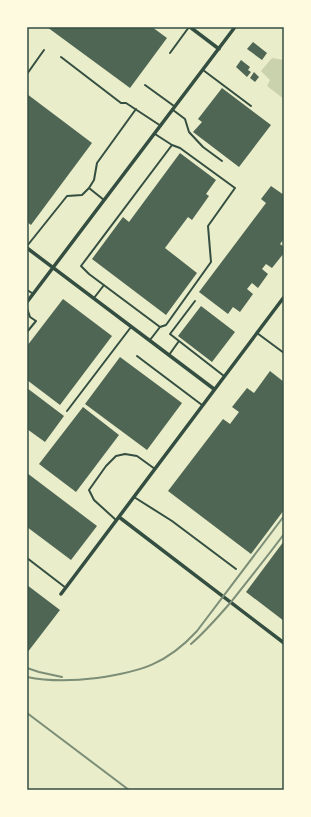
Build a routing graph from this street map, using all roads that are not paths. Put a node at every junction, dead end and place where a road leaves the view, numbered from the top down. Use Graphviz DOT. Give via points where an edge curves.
graph roads {
  1 [pos="190,27"];
  2 [pos="235,27"];
  3 [pos="219,49"];
  4 [pos="44,50"];
  5 [pos="170,53"];
  6 [pos="61,57"];
  7 [pos="203,70"];
  8 [pos="27,74"];
  9 [pos="145,85"];
  10 [pos="251,106"];
  11 [pos="174,108"];
  12 [pos="136,109"];
  13 [pos="161,126"];
  14 [pos="155,134"];
  15 [pos="172,145"];
  16 [pos="222,161"];
  17 [pos="89,188"];
  18 [pos="104,200"];
  19 [pos="27,247"];
  20 [pos="53,268"];
  21 [pos="104,285"];
  22 [pos="27,290"];
  23 [pos="33,294"];
  24 [pos="284,297"];
  25 [pos="94,298"];
  26 [pos="195,301"];
  27 [pos="27,302"];
  28 [pos="27,308"];
  29 [pos="131,327"];
  30 [pos="160,328"];
  31 [pos="27,332"];
  32 [pos="257,333"];
  33 [pos="149,340"];
  34 [pos="179,341"];
  35 [pos="284,353"];
  36 [pos="169,355"];
  37 [pos="137,356"];
  38 [pos="224,376"];
  39 [pos="214,389"];
  40 [pos="202,405"];
  41 [pos="67,411"];
  42 [pos="155,469"];
  43 [pos="134,497"];
  44 [pos="119,517"];
  45 [pos="116,520"];
  46 [pos="27,558"];
  47 [pos="236,569"];
  48 [pos="66,588"];
  49 [pos="61,594"];
  50 [pos="284,643"];
  1 -- 3 [label="street"];
  1 -- 5 [label="lane"];
  2 -- 3 [label="street"];
  3 -- 7 [label="street"];
  4 -- 8 [label="lane"];
  6 -- 12 [label="lane" via="121,103"];
  7 -- 10 [label="lane"];
  7 -- 11 [label="street"];
  9 -- 11 [label="lane"];
  11 -- 13 [label="street"];
  11 -- 16 [label="lane" via="185,118 189,132 203,147"];
  12 -- 13 [label="lane"];
  12 -- 17 [label="lane" via="97,163 94,180"];
  13 -- 14 [label="street"];
  14 -- 15 [label="lane"];
  14 -- 18 [label="street"];
  15 -- 21 [label="lane" via="81,266"];
  15 -- 30 [label="lane" via="180,148 235,188 208,226 211,262 166,325"];
  17 -- 18 [label="lane"];
  17 -- 19 [label="lane" via="82,195 67,196"];
  18 -- 20 [label="street"];
  19 -- 20 [label="street"];
  20 -- 23 [label="street"];
  20 -- 25 [label="street"];
  21 -- 25 [label="lane"];
  21 -- 30 [label="lane"];
  22 -- 23 [label="lane"];
  23 -- 27 [label="street"];
  24 -- 32 [label="street"];
  25 -- 29 [label="street"];
  26 -- 34 [label="lane" via="170,334"];
  28 -- 31 [label="lane" via="30,317 36,321"];
  29 -- 33 [label="street"];
  29 -- 41 [label="lane"];
  30 -- 33 [label="lane"];
  32 -- 35 [label="lane"];
  32 -- 38 [label="street"];
  33 -- 36 [label="street"];
  34 -- 36 [label="lane"];
  34 -- 38 [label="lane"];
  36 -- 39 [label="street"];
  37 -- 40 [label="lane"];
  38 -- 39 [label="street"];
  39 -- 40 [label="street"];
  40 -- 42 [label="street"];
  42 -- 43 [label="street"];
  42 -- 45 [label="lane" via="137,456 125,454 116,456 106,466 89,490 94,500"];
  43 -- 44 [label="street"];
  43 -- 47 [label="lane" via="172,521"];
  44 -- 45 [label="street"];
  44 -- 50 [label="street"];
  45 -- 48 [label="street"];
  46 -- 48 [label="lane"];
  48 -- 49 [label="street"];
}
